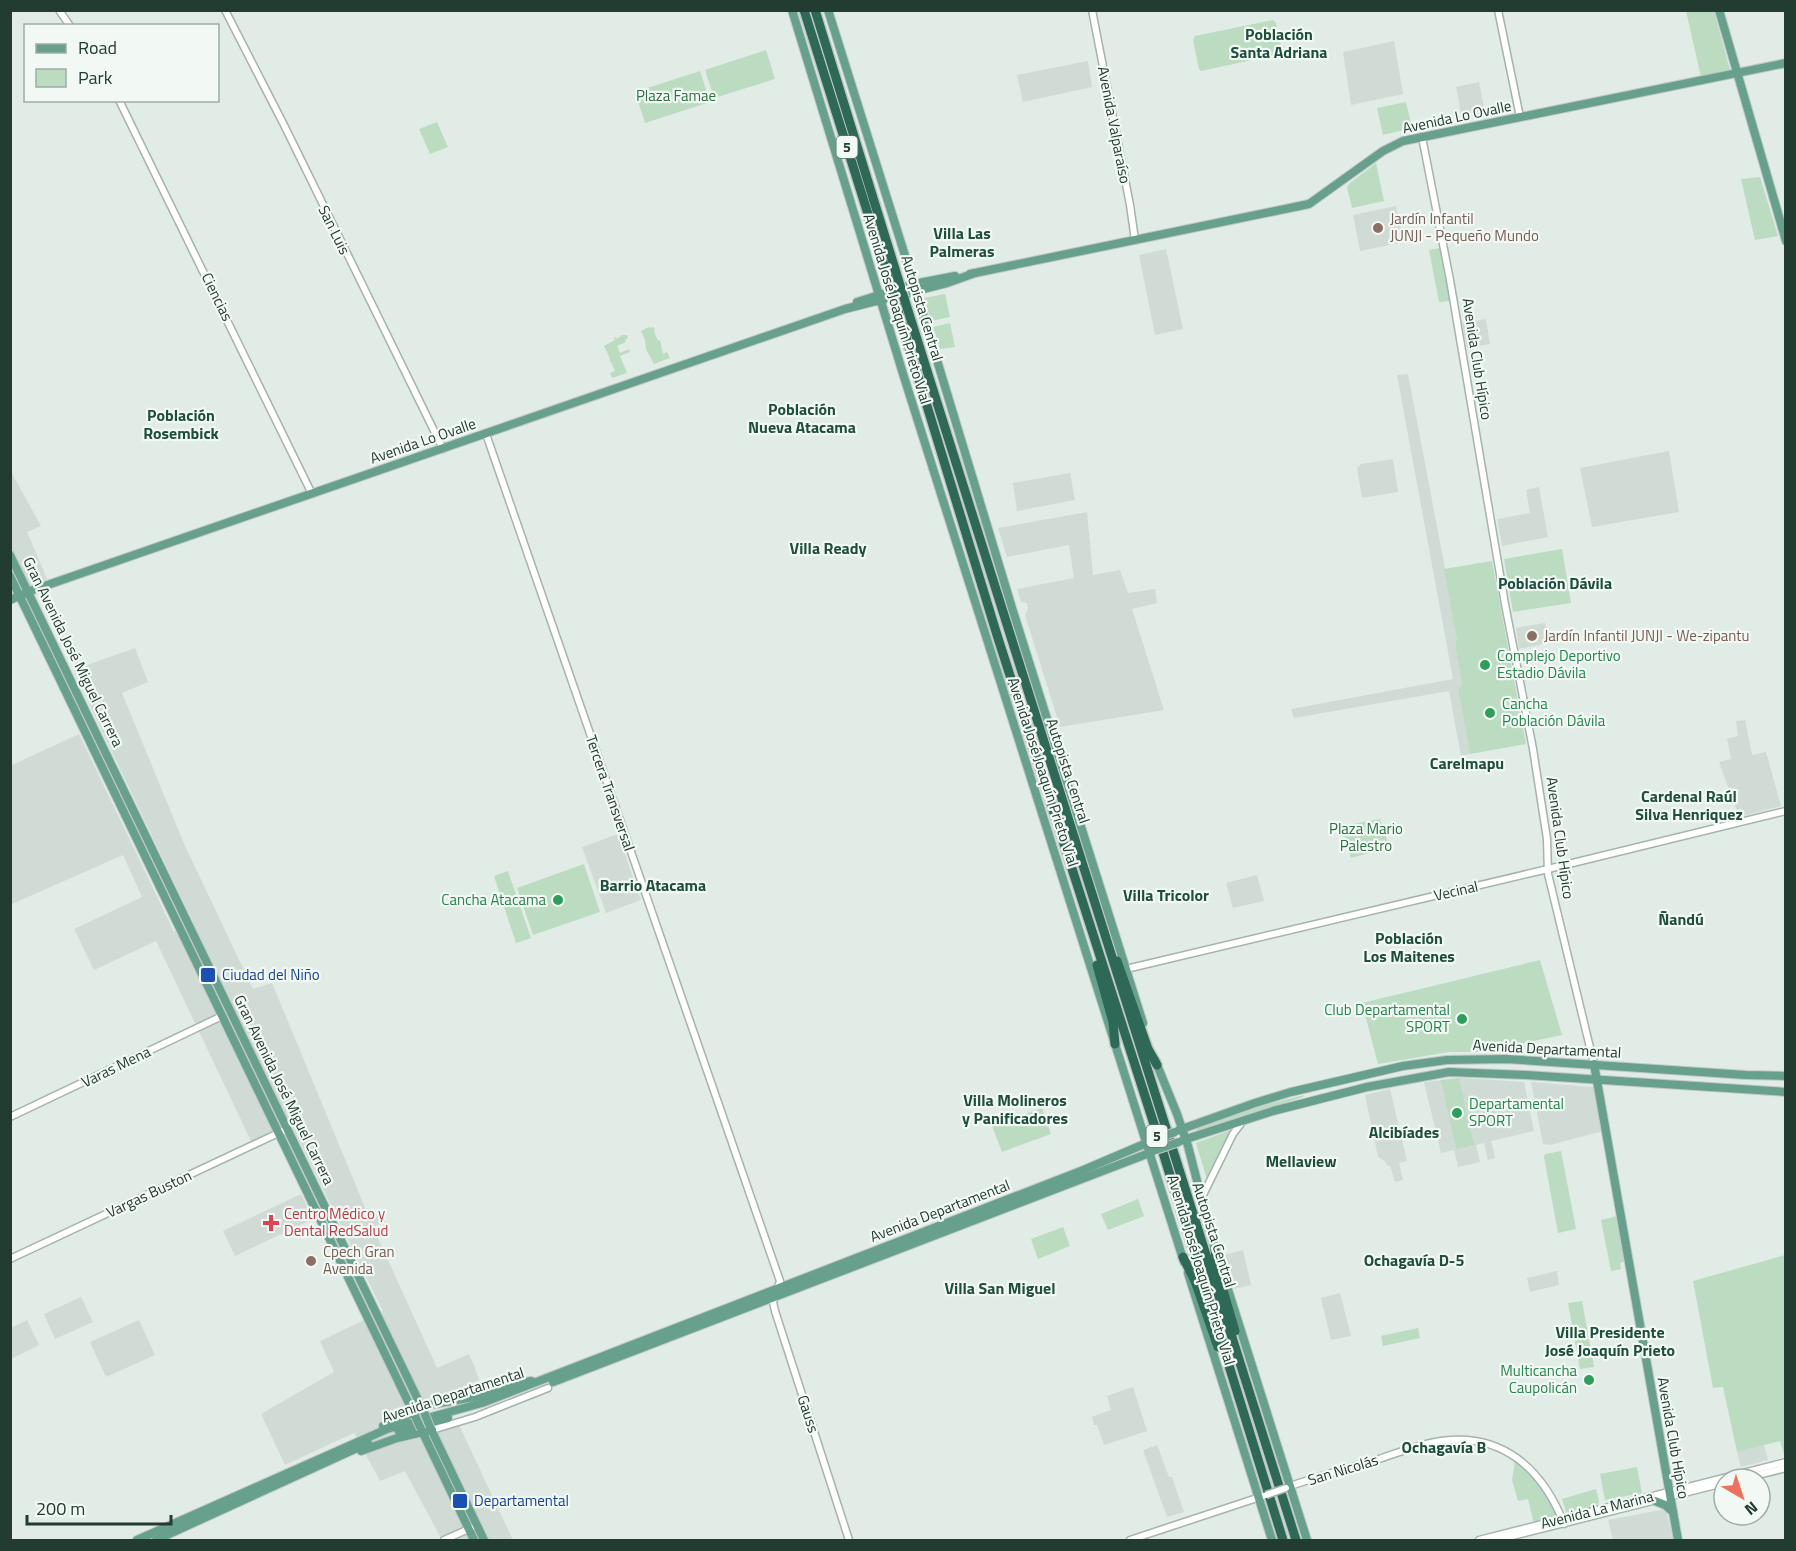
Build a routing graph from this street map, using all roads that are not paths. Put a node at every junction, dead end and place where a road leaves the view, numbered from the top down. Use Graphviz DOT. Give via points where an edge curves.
graph roads {
  1 [pos="59,10"];
  2 [pos="225,10"];
  3 [pos="792,10"];
  4 [pos="804,10"];
  5 [pos="815,10"];
  6 [pos="828,10"];
  7 [pos="1092,10"];
  8 [pos="1498,10"];
  9 [pos="1719,10"];
  10 [pos="69,24"];
  11 [pos="1785,63"];
  12 [pos="1738,73"];
  13 [pos="120,102"];
  14 [pos="1520,117"];
  15 [pos="1422,137"];
  16 [pos="1135,240"];
  17 [pos="1785,241"];
  18 [pos="894,283"];
  19 [pos="915,287"];
  20 [pos="879,297"];
  21 [pos="899,299"];
  22 [pos="486,434"];
  23 [pos="443,449"];
  24 [pos="312,494"];
  25 [pos="10,555"];
  26 [pos="10,576"];
  27 [pos="28,591"];
  28 [pos="20,595"];
  29 [pos="10,600"];
  30 [pos="1785,811"];
  31 [pos="1548,869"];
  32 [pos="163,891"];
  33 [pos="174,894"];
  34 [pos="1092,933"];
  35 [pos="1106,943"];
  36 [pos="1126,969"];
  37 [pos="222,1016"];
  38 [pos="236,1021"];
  39 [pos="1115,1044"];
  40 [pos="1594,1064"];
  41 [pos="1157,1065"];
  42 [pos="1785,1076"];
  43 [pos="1598,1080"];
  44 [pos="1785,1092"];
  45 [pos="10,1117"];
  46 [pos="1245,1119"];
  47 [pos="287,1129"];
  48 [pos="1179,1130"];
  49 [pos="278,1133"];
  50 [pos="1182,1140"];
  51 [pos="1150,1141"];
  52 [pos="1153,1151"];
  53 [pos="1136,1158"];
  54 [pos="1154,1165"];
  55 [pos="1202,1198"];
  56 [pos="1215,1250"];
  57 [pos="1183,1257"];
  58 [pos="10,1259"];
  59 [pos="776,1292"];
  60 [pos="575,1373"];
  61 [pos="544,1379"];
  62 [pos="1239,1379"];
  63 [pos="548,1388"];
  64 [pos="423,1410"];
  65 [pos="414,1414"];
  66 [pos="431,1428"];
  67 [pos="422,1431"];
  68 [pos="1785,1462"];
  69 [pos="1770,1467"];
  70 [pos="291,1476"];
  71 [pos="1712,1483"];
  72 [pos="1288,1487"];
  73 [pos="1670,1494"];
  74 [pos="1262,1496"];
  75 [pos="1655,1501"];
  76 [pos="1673,1512"];
  77 [pos="1563,1521"];
  78 [pos="477,1525"];
  79 [pos="468,1529"];
  80 [pos="137,1540"];
  81 [pos="156,1540"];
  82 [pos="444,1540"];
  83 [pos="474,1540"];
  84 [pos="484,1540"];
  85 [pos="849,1540"];
  86 [pos="1130,1540"];
  87 [pos="1272,1540"];
  88 [pos="1283,1540"];
  89 [pos="1296,1540"];
  90 [pos="1307,1540"];
  91 [pos="1479,1540"];
  92 [pos="1497,1540"];
  93 [pos="1678,1540"];
  1 -- 10 [label="street"];
  2 -- 23 [label="street, San Luis"];
  3 -- 20 [label="main road, Avenida José Joaquín Prieto Vial"];
  4 -- 18 [label="highway, Autopista Central / 5"];
  5 -- 18 [label="highway, Autopista Central / 5"];
  6 -- 19 [label="main road, Avenida José Joaquín Prieto Vial"];
  7 -- 16 [label="street, Avenida Valparaíso"];
  8 -- 14 [label="street"];
  9 -- 12 [label="main road"];
  11 -- 12 [label="main road, Avenida Lo Ovalle"];
  12 -- 14 [label="main road, Avenida Lo Ovalle"];
  12 -- 17 [label="main road"];
  13 -- 24 [label="street, Ciencias"];
  14 -- 15 [label="main road, Avenida Lo Ovalle"];
  15 -- 16 [label="main road, Avenida Lo Ovalle" via="1387,148 1309,204"];
  15 -- 31 [label="street, Avenida Club Hípico" via="1533,749"];
  16 -- 19 [label="main road, Avenida Lo Ovalle"];
  18 -- 21 [label="highway, Autopista Central / 5, bridge"];
  19 -- 20 [label="main road, Avenida Lo Ovalle"];
  19 -- 36 [label="main road, Avenida José Joaquín Prieto Vial"];
  20 -- 22 [label="main road, Avenida Lo Ovalle"];
  20 -- 39 [label="main road, Avenida José Joaquín Prieto Vial"];
  21 -- 34 [label="highway, Autopista Central / 5" via="997,635"];
  21 -- 35 [label="highway, Autopista Central / 5"];
  22 -- 23 [label="main road, Avenida Lo Ovalle"];
  22 -- 59 [label="street, Tercera Transversal" via="779,1279"];
  23 -- 24 [label="main road, Avenida Lo Ovalle"];
  24 -- 27 [label="main road, Avenida Lo Ovalle"];
  25 -- 27 [label="main road, Gran Avenida José Miguel Carrera"];
  26 -- 28 [label="main road, Gran Avenida José Miguel Carrera"];
  27 -- 28 [label="main road, Avenida Lo Ovalle"];
  27 -- 33 [label="main road, Gran Avenida José Miguel Carrera"];
  28 -- 29 [label="main road, Avenida Lo Ovalle"];
  28 -- 32 [label="main road, Gran Avenida José Miguel Carrera"];
  30 -- 31 [label="street, Vecinal"];
  31 -- 36 [label="street, Vecinal"];
  31 -- 40 [label="street, Avenida Club Hípico"];
  32 -- 33 [label="main road"];
  32 -- 37 [label="main road, Gran Avenida José Miguel Carrera"];
  33 -- 38 [label="main road, Gran Avenida José Miguel Carrera"];
  34 -- 39 [label="highway"];
  34 -- 62 [label="highway, Autopista Central / 5"];
  35 -- 41 [label="highway" via="1122,973 1145,1042"];
  35 -- 62 [label="highway, Autopista Central / 5"];
  36 -- 41 [label="main road, Avenida José Joaquín Prieto Vial"];
  37 -- 38 [label="main road"];
  37 -- 45 [label="street, Varas Mena"];
  37 -- 49 [label="main road, Gran Avenida José Miguel Carrera"];
  38 -- 47 [label="main road, Gran Avenida José Miguel Carrera"];
  39 -- 51 [label="main road, Avenida José Joaquín Prieto Vial"];
  40 -- 42 [label="main road, Avenida Departamental"];
  40 -- 43 [label="main road, Avenida Club Hípico"];
  40 -- 48 [label="main road, Avenida Departamental" via="1491,1058 1403,1066 1267,1099"];
  41 -- 48 [label="main road, Avenida José Joaquín Prieto Vial"];
  43 -- 44 [label="main road, Avenida Departamental"];
  43 -- 46 [label="main road, Avenida Departamental" via="1491,1073 1432,1074"];
  43 -- 73 [label="main road, Avenida Club Hípico"];
  46 -- 50 [label="main road, Avenida Departamental"];
  46 -- 55 [label="street, Avenida José Joaquín Prieto Vial" via="1233,1134"];
  47 -- 49 [label="street, Vargas Buston"];
  47 -- 64 [label="main road, Gran Avenida José Miguel Carrera"];
  48 -- 50 [label="main road, Avenida José Joaquín Prieto Vial"];
  48 -- 51 [label="main road, Avenida Departamental, bridge"];
  49 -- 58 [label="street, Vargas Buston"];
  49 -- 65 [label="main road, Gran Avenida José Miguel Carrera"];
  50 -- 52 [label="main road, Avenida Departamental, bridge"];
  50 -- 55 [label="main road, Avenida José Joaquín Prieto Vial"];
  51 -- 52 [label="main road, Avenida José Joaquín Prieto Vial"];
  51 -- 59 [label="main road, Avenida Departamental"];
  52 -- 53 [label="main road, Avenida Departamental"];
  52 -- 54 [label="main road, Avenida José Joaquín Prieto Vial"];
  53 -- 54 [label="main road"];
  53 -- 59 [label="main road, Avenida Departamental"];
  54 -- 57 [label="main road, Avenida José Joaquín Prieto Vial"];
  55 -- 56 [label="main road, Avenida José Joaquín Prieto Vial"];
  56 -- 62 [label="highway" via="1234,1327"];
  56 -- 72 [label="main road, Avenida José Joaquín Prieto Vial"];
  57 -- 62 [label="highway" via="1218,1347"];
  57 -- 74 [label="main road, Avenida José Joaquín Prieto Vial"];
  59 -- 60 [label="main road, Avenida Departamental"];
  59 -- 61 [label="main road, Avenida Departamental"];
  59 -- 85 [label="street, Gauss" via="773,1306"];
  60 -- 63 [label="main road"];
  60 -- 70 [label="main road, Avenida Departamental" via="476,1410 391,1432"];
  61 -- 64 [label="main road" via="429,1405"];
  61 -- 70 [label="main road, Avenida Departamental" via="472,1406 387,1429"];
  62 -- 88 [label="highway, Autopista Central / 5"];
  62 -- 89 [label="highway, Autopista Central / 5"];
  63 -- 66 [label="street, Avenida Departamental" via="475,1417"];
  64 -- 65 [label="main road"];
  64 -- 66 [label="main road, Gran Avenida José Miguel Carrera, bridge"];
  65 -- 67 [label="main road, Gran Avenida José Miguel Carrera, bridge"];
  65 -- 70 [label="main road" via="311,1459"];
  66 -- 67 [label="main road"];
  66 -- 78 [label="main road, Gran Avenida José Miguel Carrera"];
  67 -- 70 [label="main road"];
  67 -- 79 [label="main road, Gran Avenida José Miguel Carrera"];
  68 -- 69 [label="street, Avenida La Marina"];
  70 -- 80 [label="main road, Avenida Departamental"];
  70 -- 81 [label="main road, Avenida Departamental"];
  71 -- 73 [label="street, Avenida La Marina"];
  72 -- 74 [label="street, San Nicolás, bridge"];
  72 -- 77 [label="street, San Nicolás" via="1436,1442 1468,1440 1511,1454 1529,1467 1547,1488"];
  72 -- 90 [label="main road, Avenida José Joaquín Prieto Vial"];
  73 -- 75 [label="street, Avenida La Marina"];
  73 -- 76 [label="main road, Avenida Club Hípico"];
  73 -- 77 [label="street, Avenida La Marina"];
  74 -- 86 [label="street, San Nicolás"];
  74 -- 87 [label="main road, Avenida José Joaquín Prieto Vial"];
  75 -- 76 [label="main road"];
  75 -- 77 [label="street, Avenida La Marina"];
  76 -- 93 [label="main road, Avenida Club Hípico"];
  77 -- 91 [label="street, Avenida La Marina"];
  77 -- 92 [label="street, Avenida La Marina"];
  78 -- 79 [label="street"];
  78 -- 84 [label="main road, Gran Avenida José Miguel Carrera"];
  79 -- 82 [label="street"];
  79 -- 83 [label="main road, Gran Avenida José Miguel Carrera"];
}
